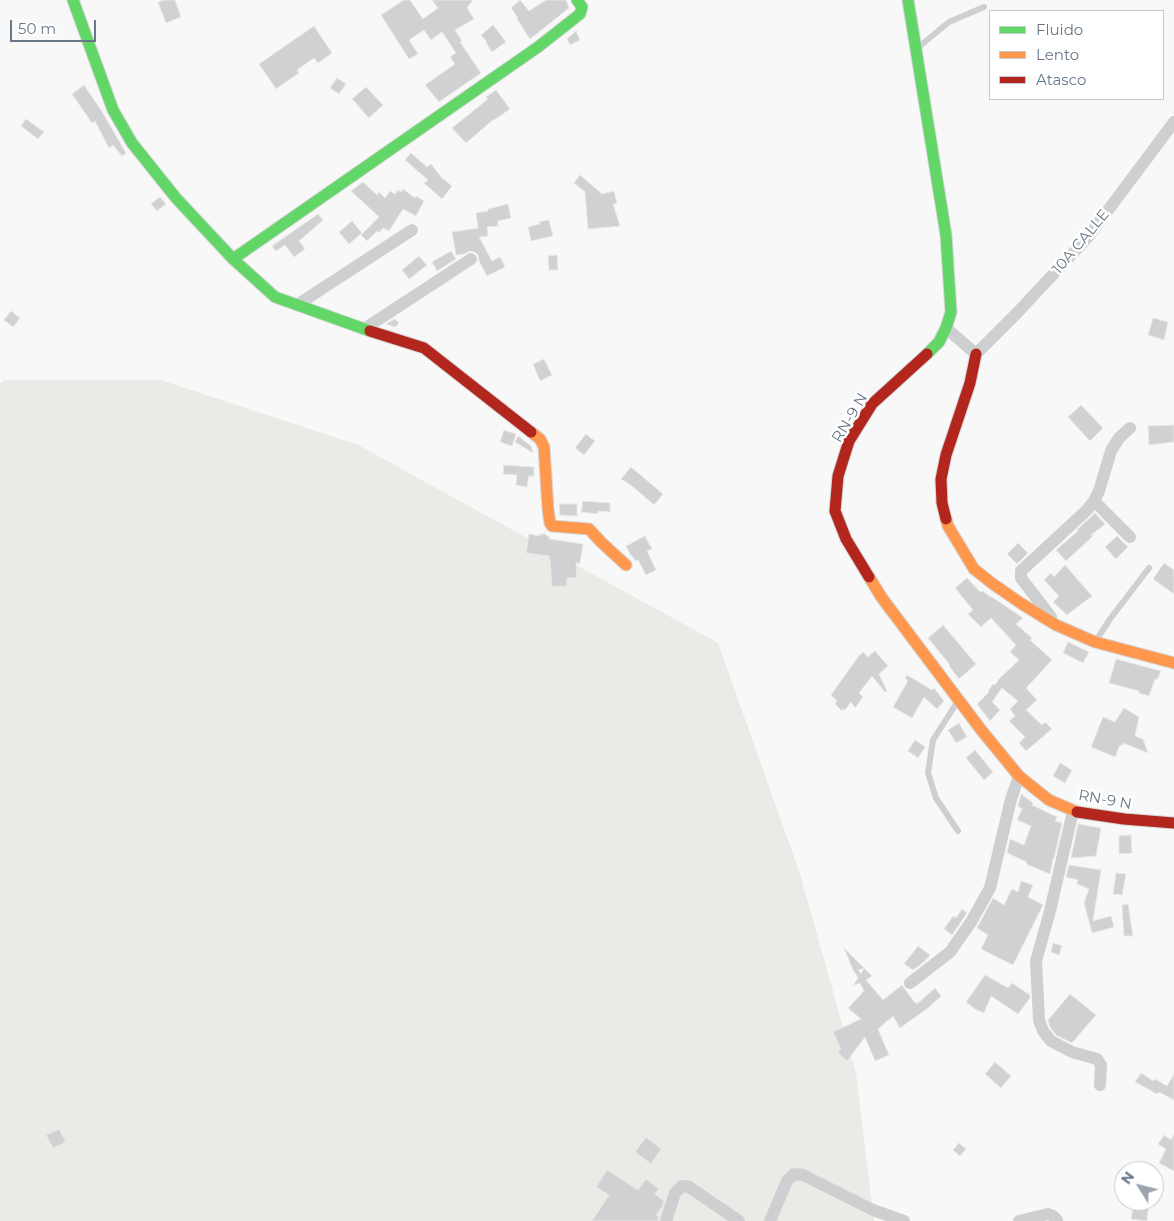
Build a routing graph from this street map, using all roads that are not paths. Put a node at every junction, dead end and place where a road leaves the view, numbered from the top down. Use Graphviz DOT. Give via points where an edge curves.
graph roads {
  1 [pos="73,0"];
  2 [pos="577,0"];
  3 [pos="908,0"];
  4 [pos="984,7"];
  5 [pos="916,49"];
  6 [pos="1174,122"];
  7 [pos="412,230"];
  8 [pos="471,259"];
  9 [pos="233,260"];
  10 [pos="297,305"];
  11 [pos="946,328"];
  12 [pos="364,329"];
  13 [pos="976,354"];
  14 [pos="1130,428"];
  15 [pos="1094,501"];
  16 [pos="1130,537"];
  17 [pos="626,565"];
  18 [pos="1150,568"];
  19 [pos="1056,625"];
  20 [pos="1095,642"];
  21 [pos="1174,664"];
  22 [pos="959,699"];
  23 [pos="1019,776"];
  24 [pos="1073,811"];
  25 [pos="1174,823"];
  26 [pos="958,831"];
  27 [pos="910,984"];
  28 [pos="1100,1085"];
  29 [pos="666,1221"];
  30 [pos="739,1221"];
  31 [pos="770,1221"];
  32 [pos="904,1221"];
  33 [pos="1019,1221"];
  34 [pos="1057,1221"];
  1 -- 9 [label="street" via="113,110 132,143 176,198"];
  2 -- 9 [label="street" via="582,7 580,14 538,47"];
  3 -- 5 [label="street, RN-9 N"];
  4 -- 5 [label="lane" via="950,22"];
  5 -- 11 [label="street, RN-9 N" via="946,235 952,312"];
  6 -- 13 [label="street, 10A CALLE" via="1088,237"];
  7 -- 10 [label="street"];
  8 -- 12 [label="street"];
  9 -- 10 [label="street" via="275,297"];
  10 -- 12 [label="street"];
  11 -- 13 [label="street"];
  11 -- 22 [label="street, RN-9 N" via="939,342 872,404 849,442 838,476 835,511 846,539 882,598"];
  12 -- 17 [label="street" via="424,348 540,439 544,447 552,526 589,529"];
  13 -- 19 [label="street" via="941,478 942,503 948,526 974,569"];
  14 -- 15 [label="street" via="1111,451"];
  15 -- 16 [label="street"];
  15 -- 19 [label="street" via="1021,572 1021,578"];
  18 -- 20 [label="lane"];
  19 -- 20 [label="street"];
  20 -- 21 [label="street"];
  22 -- 23 [label="street, RN-9 N"];
  22 -- 26 [label="lane" via="932,740 928,773 936,798"];
  23 -- 24 [label="street, RN-9 N" via="1049,800"];
  23 -- 27 [label="street" via="990,888 950,952"];
  24 -- 25 [label="street, RN-9 N" via="1124,820"];
  24 -- 28 [label="street" via="1036,961 1039,1020 1051,1041 1072,1052 1097,1059 1101,1065"];
  29 -- 30 [label="street" via="675,1193 682,1186 690,1187"];
  31 -- 32 [label="street" via="787,1181 794,1174"];
  33 -- 34 [label="street" via="1048,1214"];
}
